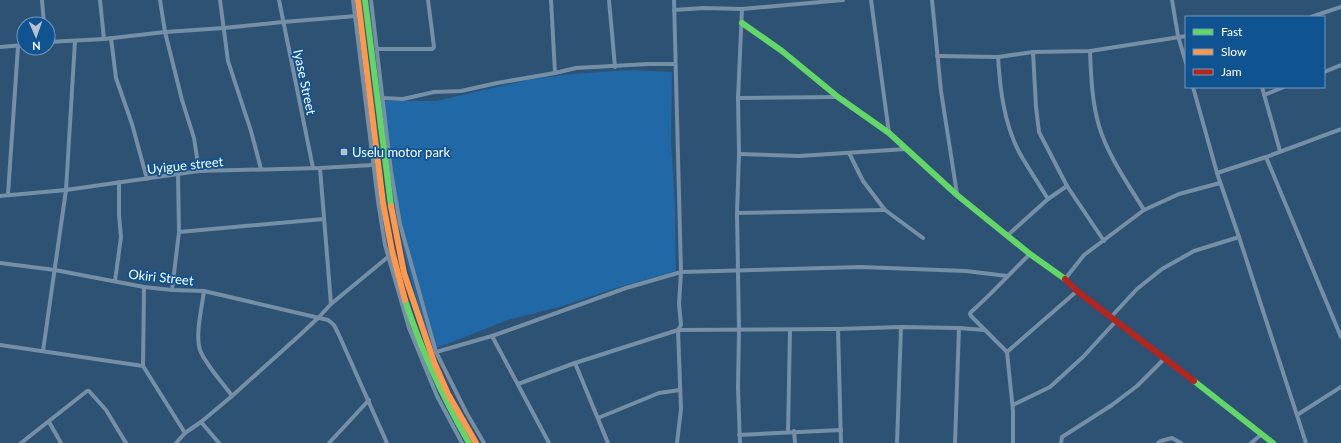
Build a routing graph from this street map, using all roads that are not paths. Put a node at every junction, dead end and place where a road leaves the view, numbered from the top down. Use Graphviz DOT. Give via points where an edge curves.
graph roads {
  1 [pos="42,0"];
  2 [pos="100,0"];
  3 [pos="160,0"];
  4 [pos="220,0"];
  5 [pos="279,0"];
  6 [pos="353,0"];
  7 [pos="358,0"];
  8 [pos="365,0"];
  9 [pos="371,0"];
  10 [pos="428,0"];
  11 [pos="551,0"];
  12 [pos="609,0"];
  13 [pos="674,0"];
  14 [pos="843,0"];
  15 [pos="871,0"];
  16 [pos="932,0"];
  17 [pos="1172,0"];
  18 [pos="1341,7"];
  19 [pos="742,9"];
  20 [pos="674,10"];
  21 [pos="43,16"];
  22 [pos="356,16"];
  23 [pos="1315,16"];
  24 [pos="283,22"];
  25 [pos="742,23"];
  26 [pos="224,28"];
  27 [pos="165,32"];
  28 [pos="1178,36"];
  29 [pos="1185,36"];
  30 [pos="111,38"];
  31 [pos="104,39"];
  32 [pos="76,41"];
  33 [pos="56,42"];
  34 [pos="16,46"];
  35 [pos="0,47"];
  36 [pos="377,48"];
  37 [pos="1090,51"];
  38 [pos="1033,52"];
  39 [pos="17,56"];
  40 [pos="937,56"];
  41 [pos="998,56"];
  42 [pos="1185,60"];
  43 [pos="675,64"];
  44 [pos="1341,65"];
  45 [pos="614,67"];
  46 [pos="1325,72"];
  47 [pos="555,73"];
  48 [pos="1193,88"];
  49 [pos="1262,88"];
  50 [pos="1282,88"];
  51 [pos="1264,95"];
  52 [pos="838,97"];
  53 [pos="382,98"];
  54 [pos="738,98"];
  55 [pos="1341,129"];
  56 [pos="889,133"];
  57 [pos="907,149"];
  58 [pos="1280,151"];
  59 [pos="849,152"];
  60 [pos="739,154"];
  61 [pos="1266,157"];
  62 [pos="373,165"];
  63 [pos="313,168"];
  64 [pos="320,168"];
  65 [pos="261,169"];
  66 [pos="199,171"];
  67 [pos="1217,173"];
  68 [pos="178,174"];
  69 [pos="147,179"];
  70 [pos="119,182"];
  71 [pos="1220,183"];
  72 [pos="1066,186"];
  73 [pos="66,190"];
  74 [pos="8,195"];
  75 [pos="957,195"];
  76 [pos="0,196"];
  77 [pos="1048,199"];
  78 [pos="885,210"];
  79 [pos="1144,210"];
  80 [pos="736,213"];
  81 [pos="324,219"];
  82 [pos="179,232"];
  83 [pos="1008,234"];
  84 [pos="1239,237"];
  85 [pos="923,238"];
  86 [pos="1104,241"];
  87 [pos="1030,254"];
  88 [pos="388,257"];
  89 [pos="0,263"];
  90 [pos="54,270"];
  91 [pos="738,271"];
  92 [pos="681,272"];
  93 [pos="1007,276"];
  94 [pos="1065,279"];
  95 [pos="115,282"];
  96 [pos="144,287"];
  97 [pos="172,290"];
  98 [pos="204,291"];
  99 [pos="1077,291"];
  100 [pos="331,304"];
  101 [pos="319,317"];
  102 [pos="1113,319"];
  103 [pos="901,327"];
  104 [pos="959,328"];
  105 [pos="678,330"];
  106 [pos="739,330"];
  107 [pos="790,330"];
  108 [pos="838,330"];
  109 [pos="984,330"];
  110 [pos="492,336"];
  111 [pos="1341,337"];
  112 [pos="0,344"];
  113 [pos="43,351"];
  114 [pos="436,352"];
  115 [pos="1007,352"];
  116 [pos="1164,359"];
  117 [pos="575,363"];
  118 [pos="143,366"];
  119 [pos="518,384"];
  120 [pos="1341,387"];
  121 [pos="680,390"];
  122 [pos="232,396"];
  123 [pos="369,400"];
  124 [pos="1013,406"];
  125 [pos="1297,415"];
  126 [pos="598,418"];
  127 [pos="49,422"];
  128 [pos="201,422"];
  129 [pos="462,426"];
  130 [pos="841,430"];
  131 [pos="788,432"];
  132 [pos="794,432"];
  133 [pos="185,433"];
  134 [pos="1262,434"];
  135 [pos="739,435"];
  136 [pos="21,443"];
  137 [pos="61,443"];
  138 [pos="126,443"];
  139 [pos="176,443"];
  140 [pos="220,443"];
  141 [pos="329,443"];
  142 [pos="387,443"];
  143 [pos="462,443"];
  144 [pos="469,443"];
  145 [pos="476,443"];
  146 [pos="484,443"];
  147 [pos="549,443"];
  148 [pos="608,443"];
  149 [pos="677,443"];
  150 [pos="740,443"];
  151 [pos="795,443"];
  152 [pos="841,443"];
  153 [pos="897,443"];
  154 [pos="955,443"];
  155 [pos="1013,443"];
  156 [pos="1061,443"];
  157 [pos="1158,443"];
  158 [pos="1181,443"];
  159 [pos="1251,443"];
  160 [pos="1272,443"];
  161 [pos="1306,443"];
  1 -- 21 [label="street"];
  2 -- 31 [label="street"];
  3 -- 27 [label="street"];
  4 -- 26 [label="street"];
  5 -- 24 [label="street, Iyase Street"];
  6 -- 22 [label="street"];
  7 -- 129 [label="main road" via="382,196 400,284 424,354 438,385"];
  8 -- 129 [label="main road" via="391,207 404,274 434,362"];
  9 -- 36 [label="street"];
  10 -- 36 [label="street" via="434,48"];
  11 -- 47 [label="street"];
  12 -- 45 [label="street"];
  13 -- 20 [label="street"];
  14 -- 19 [label="street"];
  15 -- 56 [label="street"];
  16 -- 40 [label="street"];
  17 -- 28 [label="street"];
  18 -- 23 [label="street"];
  19 -- 20 [label="street"];
  19 -- 25 [label="street"];
  20 -- 43 [label="street"];
  22 -- 24 [label="street"];
  22 -- 62 [label="street"];
  24 -- 26 [label="street"];
  24 -- 63 [label="street, Iyase Street"];
  25 -- 52 [label="main road" via="782,51"];
  25 -- 54 [label="street"];
  26 -- 27 [label="street"];
  26 -- 65 [label="street" via="228,61"];
  27 -- 30 [label="street"];
  27 -- 66 [label="street" via="194,138"];
  28 -- 29 [label="street"];
  28 -- 37 [label="street"];
  28 -- 42 [label="street"];
  30 -- 31 [label="street"];
  30 -- 69 [label="street" via="116,78"];
  31 -- 32 [label="street"];
  32 -- 33 [label="street"];
  32 -- 73 [label="street"];
  34 -- 35 [label="street"];
  36 -- 53 [label="street"];
  37 -- 38 [label="street"];
  37 -- 79 [label="street" via="1094,103 1099,128 1114,161"];
  38 -- 41 [label="street"];
  38 -- 72 [label="street" via="1039,132"];
  39 -- 74 [label="street"];
  40 -- 41 [label="street"];
  40 -- 75 [label="street"];
  41 -- 77 [label="street" via="1000,90 1008,124 1019,151"];
  43 -- 45 [label="street"];
  43 -- 92 [label="street"];
  44 -- 46 [label="street"];
  45 -- 47 [label="street" via="576,68"];
  47 -- 53 [label="street" via="461,91 434,92 403,99"];
  48 -- 67 [label="street"];
  49 -- 51 [label="street"];
  50 -- 51 [label="street"];
  51 -- 58 [label="street"];
  52 -- 54 [label="street"];
  52 -- 56 [label="main road"];
  53 -- 114 [label="street" via="400,224"];
  54 -- 60 [label="street"];
  55 -- 58 [label="street"];
  56 -- 57 [label="main road"];
  57 -- 59 [label="street"];
  57 -- 75 [label="main road"];
  58 -- 61 [label="street"];
  59 -- 60 [label="street" via="799,156"];
  59 -- 78 [label="street" via="863,181"];
  60 -- 80 [label="street"];
  61 -- 67 [label="street"];
  61 -- 111 [label="street"];
  62 -- 64 [label="street, Uyigue street"];
  62 -- 88 [label="street"];
  63 -- 64 [label="street, Uyigue street"];
  63 -- 65 [label="street, Uyigue street"];
  64 -- 81 [label="street"];
  65 -- 66 [label="street, Uyigue street"];
  66 -- 68 [label="street, Uyigue street"];
  67 -- 71 [label="street"];
  68 -- 69 [label="street, Uyigue street"];
  68 -- 82 [label="street"];
  69 -- 70 [label="street, Uyigue street"];
  70 -- 73 [label="street, Uyigue street"];
  70 -- 95 [label="street" via="121,237"];
  71 -- 79 [label="street" via="1179,194"];
  71 -- 84 [label="street"];
  72 -- 77 [label="street"];
  72 -- 86 [label="street"];
  73 -- 74 [label="street, Uyigue street"];
  73 -- 90 [label="street"];
  74 -- 76 [label="street, Uyigue street"];
  75 -- 83 [label="main road"];
  77 -- 83 [label="street"];
  78 -- 80 [label="street"];
  78 -- 85 [label="street"];
  79 -- 86 [label="street"];
  80 -- 91 [label="street"];
  81 -- 82 [label="street"];
  81 -- 100 [label="street"];
  82 -- 97 [label="street"];
  83 -- 87 [label="main road"];
  84 -- 102 [label="street" via="1194,251 1162,269 1137,289"];
  84 -- 125 [label="street"];
  86 -- 94 [label="street" via="1084,255"];
  87 -- 93 [label="street"];
  87 -- 94 [label="main road"];
  88 -- 100 [label="street"];
  88 -- 143 [label="street" via="409,328 422,361"];
  89 -- 90 [label="street, Okiri Street"];
  90 -- 95 [label="street, Okiri Street"];
  90 -- 113 [label="street"];
  91 -- 92 [label="street"];
  91 -- 93 [label="street" via="861,268 966,271"];
  91 -- 106 [label="street"];
  92 -- 105 [label="street" via="681,325"];
  92 -- 110 [label="street" via="626,288"];
  93 -- 109 [label="street" via="971,312 971,316"];
  94 -- 99 [label="main road"];
  95 -- 96 [label="street, Okiri Street"];
  96 -- 97 [label="street, Okiri Street"];
  96 -- 118 [label="street"];
  97 -- 98 [label="street, Okiri Street"];
  98 -- 101 [label="street, Okiri Street"];
  98 -- 122 [label="street" via="200,349"];
  99 -- 102 [label="main road"];
  99 -- 115 [label="street"];
  100 -- 101 [label="street"];
  101 -- 122 [label="street"];
  101 -- 123 [label="street" via="334,325"];
  102 -- 116 [label="main road"];
  102 -- 124 [label="street" via="1083,357 1050,387"];
  103 -- 104 [label="street"];
  103 -- 108 [label="street"];
  103 -- 153 [label="street"];
  104 -- 109 [label="street"];
  104 -- 154 [label="street"];
  105 -- 106 [label="street"];
  105 -- 117 [label="street"];
  105 -- 121 [label="street"];
  106 -- 107 [label="street"];
  106 -- 135 [label="street"];
  107 -- 108 [label="street"];
  107 -- 131 [label="street"];
  108 -- 130 [label="street"];
  109 -- 115 [label="street"];
  110 -- 114 [label="street"];
  110 -- 119 [label="street"];
  112 -- 113 [label="street"];
  113 -- 118 [label="street"];
  114 -- 146 [label="street"];
  115 -- 124 [label="street"];
  116 -- 134 [label="main road"];
  116 -- 156 [label="street" via="1112,406 1062,437"];
  117 -- 119 [label="street"];
  117 -- 126 [label="street"];
  118 -- 133 [label="street"];
  119 -- 147 [label="street"];
  120 -- 125 [label="street"];
  121 -- 126 [label="street" via="659,393"];
  121 -- 149 [label="street" via="681,409"];
  122 -- 128 [label="street"];
  123 -- 141 [label="street"];
  123 -- 142 [label="street"];
  124 -- 155 [label="street"];
  125 -- 161 [label="street"];
  126 -- 148 [label="street"];
  127 -- 136 [label="street"];
  127 -- 137 [label="street"];
  127 -- 138 [label="street" via="89,391 106,410"];
  128 -- 133 [label="street"];
  128 -- 140 [label="street"];
  129 -- 144 [label="main road"];
  129 -- 145 [label="main road"];
  130 -- 132 [label="street"];
  130 -- 152 [label="street"];
  131 -- 132 [label="street"];
  131 -- 135 [label="street"];
  132 -- 151 [label="street"];
  133 -- 139 [label="street"];
  134 -- 159 [label="street"];
  134 -- 160 [label="main road"];
  135 -- 150 [label="street"];
  157 -- 158 [label="street" via="1172,438"];
}
